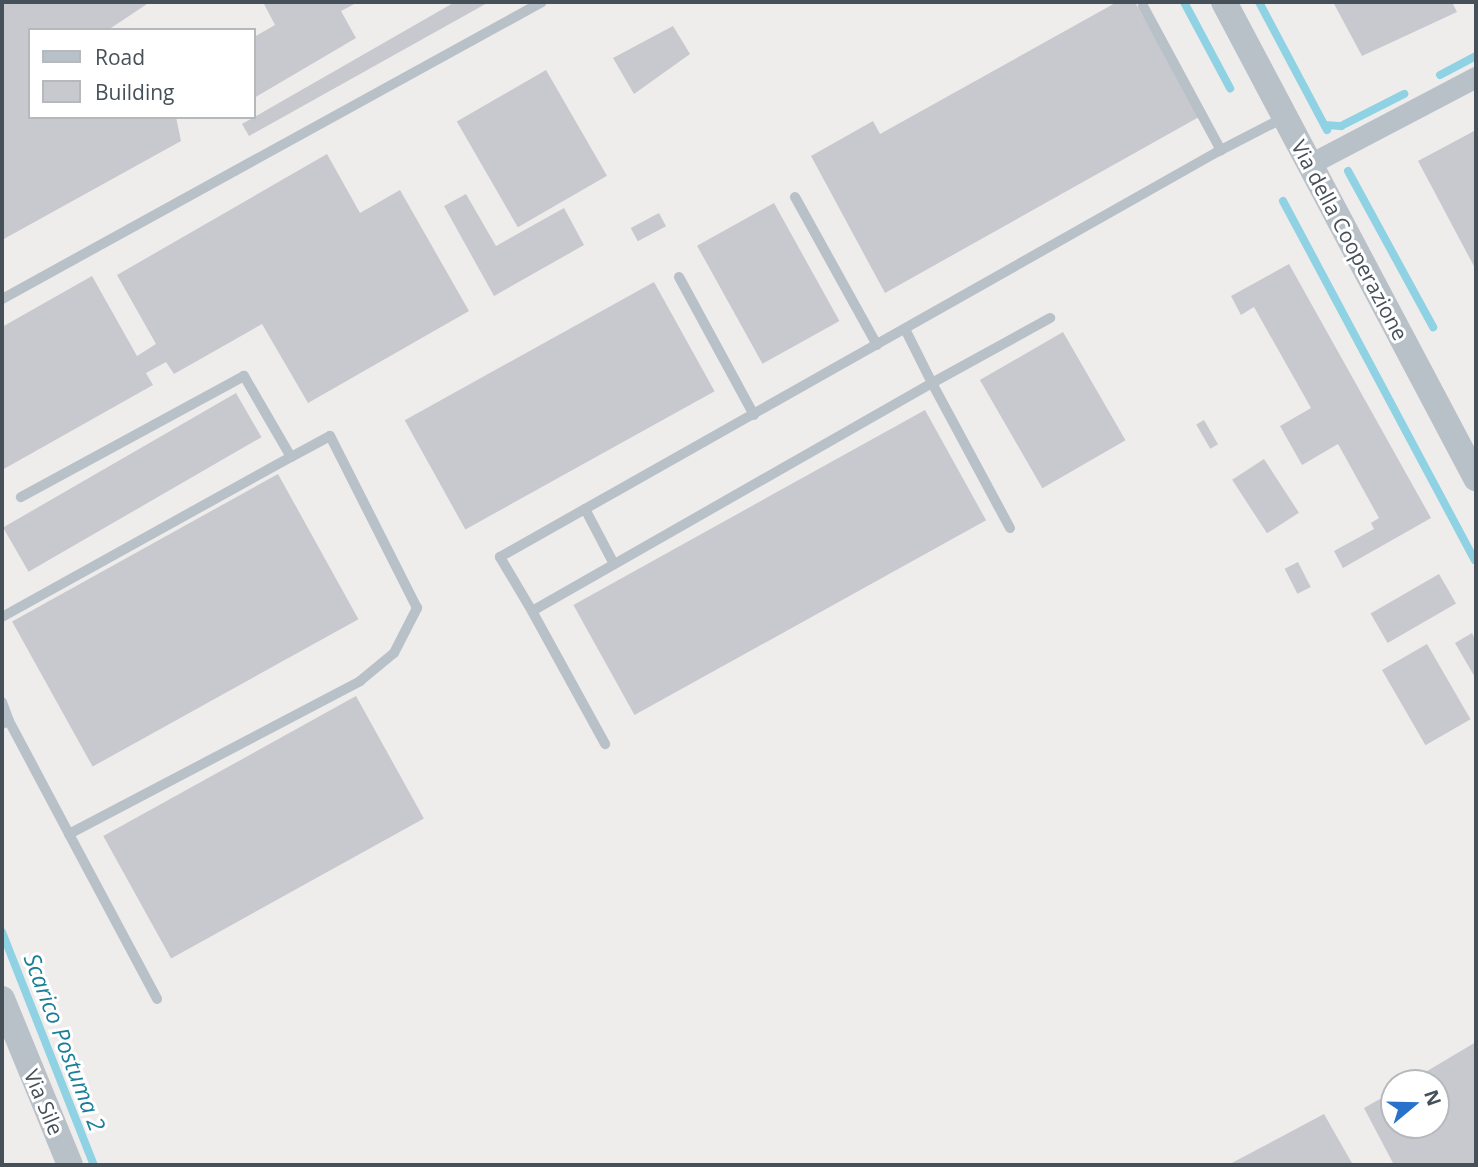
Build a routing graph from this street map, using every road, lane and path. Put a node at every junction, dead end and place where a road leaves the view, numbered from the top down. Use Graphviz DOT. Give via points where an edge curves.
graph roads {
  1 [pos="542,2"];
  2 [pos="1224,2"];
  3 [pos="1143,6"];
  4 [pos="1476,77"];
  5 [pos="1285,117"];
  6 [pos="1221,150"];
  7 [pos="1310,164"];
  8 [pos="795,197"];
  9 [pos="680,277"];
  10 [pos="2,299"];
  11 [pos="1050,318"];
  12 [pos="905,329"];
  13 [pos="877,345"];
  14 [pos="932,383"];
  15 [pos="754,415"];
  16 [pos="291,457"];
  17 [pos="1476,478"];
  18 [pos="21,497"];
  19 [pos="585,509"];
  20 [pos="1010,528"];
  21 [pos="614,564"];
  22 [pos="532,611"];
  23 [pos="2,617"];
  24 [pos="2,702"];
  25 [pos="5,722"];
  26 [pos="604,744"];
  27 [pos="69,834"];
  28 [pos="2,999"];
  29 [pos="157,999"];
  30 [pos="71,1165"];
  1 -- 10 [label="lane"];
  2 -- 5 [label="street, Via della Cooperazione"];
  3 -- 6 [label="lane"];
  4 -- 7 [label="street"];
  5 -- 6 [label="lane"];
  5 -- 7 [label="street, Via della Cooperazione"];
  6 -- 12 [label="lane"];
  7 -- 17 [label="street, Via della Cooperazione"];
  8 -- 13 [label="lane"];
  9 -- 15 [label="lane"];
  11 -- 14 [label="lane"];
  12 -- 13 [label="lane"];
  12 -- 14 [label="lane"];
  13 -- 15 [label="lane"];
  14 -- 20 [label="lane"];
  14 -- 21 [label="lane"];
  15 -- 19 [label="lane"];
  16 -- 18 [label="lane" via="244,376"];
  16 -- 23 [label="lane"];
  16 -- 27 [label="lane" via="330,436 417,608 394,653 360,681"];
  19 -- 21 [label="lane"];
  19 -- 22 [label="lane" via="500,557"];
  21 -- 22 [label="lane"];
  22 -- 26 [label="lane"];
  24 -- 25 [label="lane"];
  25 -- 27 [label="lane"];
  27 -- 29 [label="lane"];
  28 -- 30 [label="street, Via Sile"];
}
